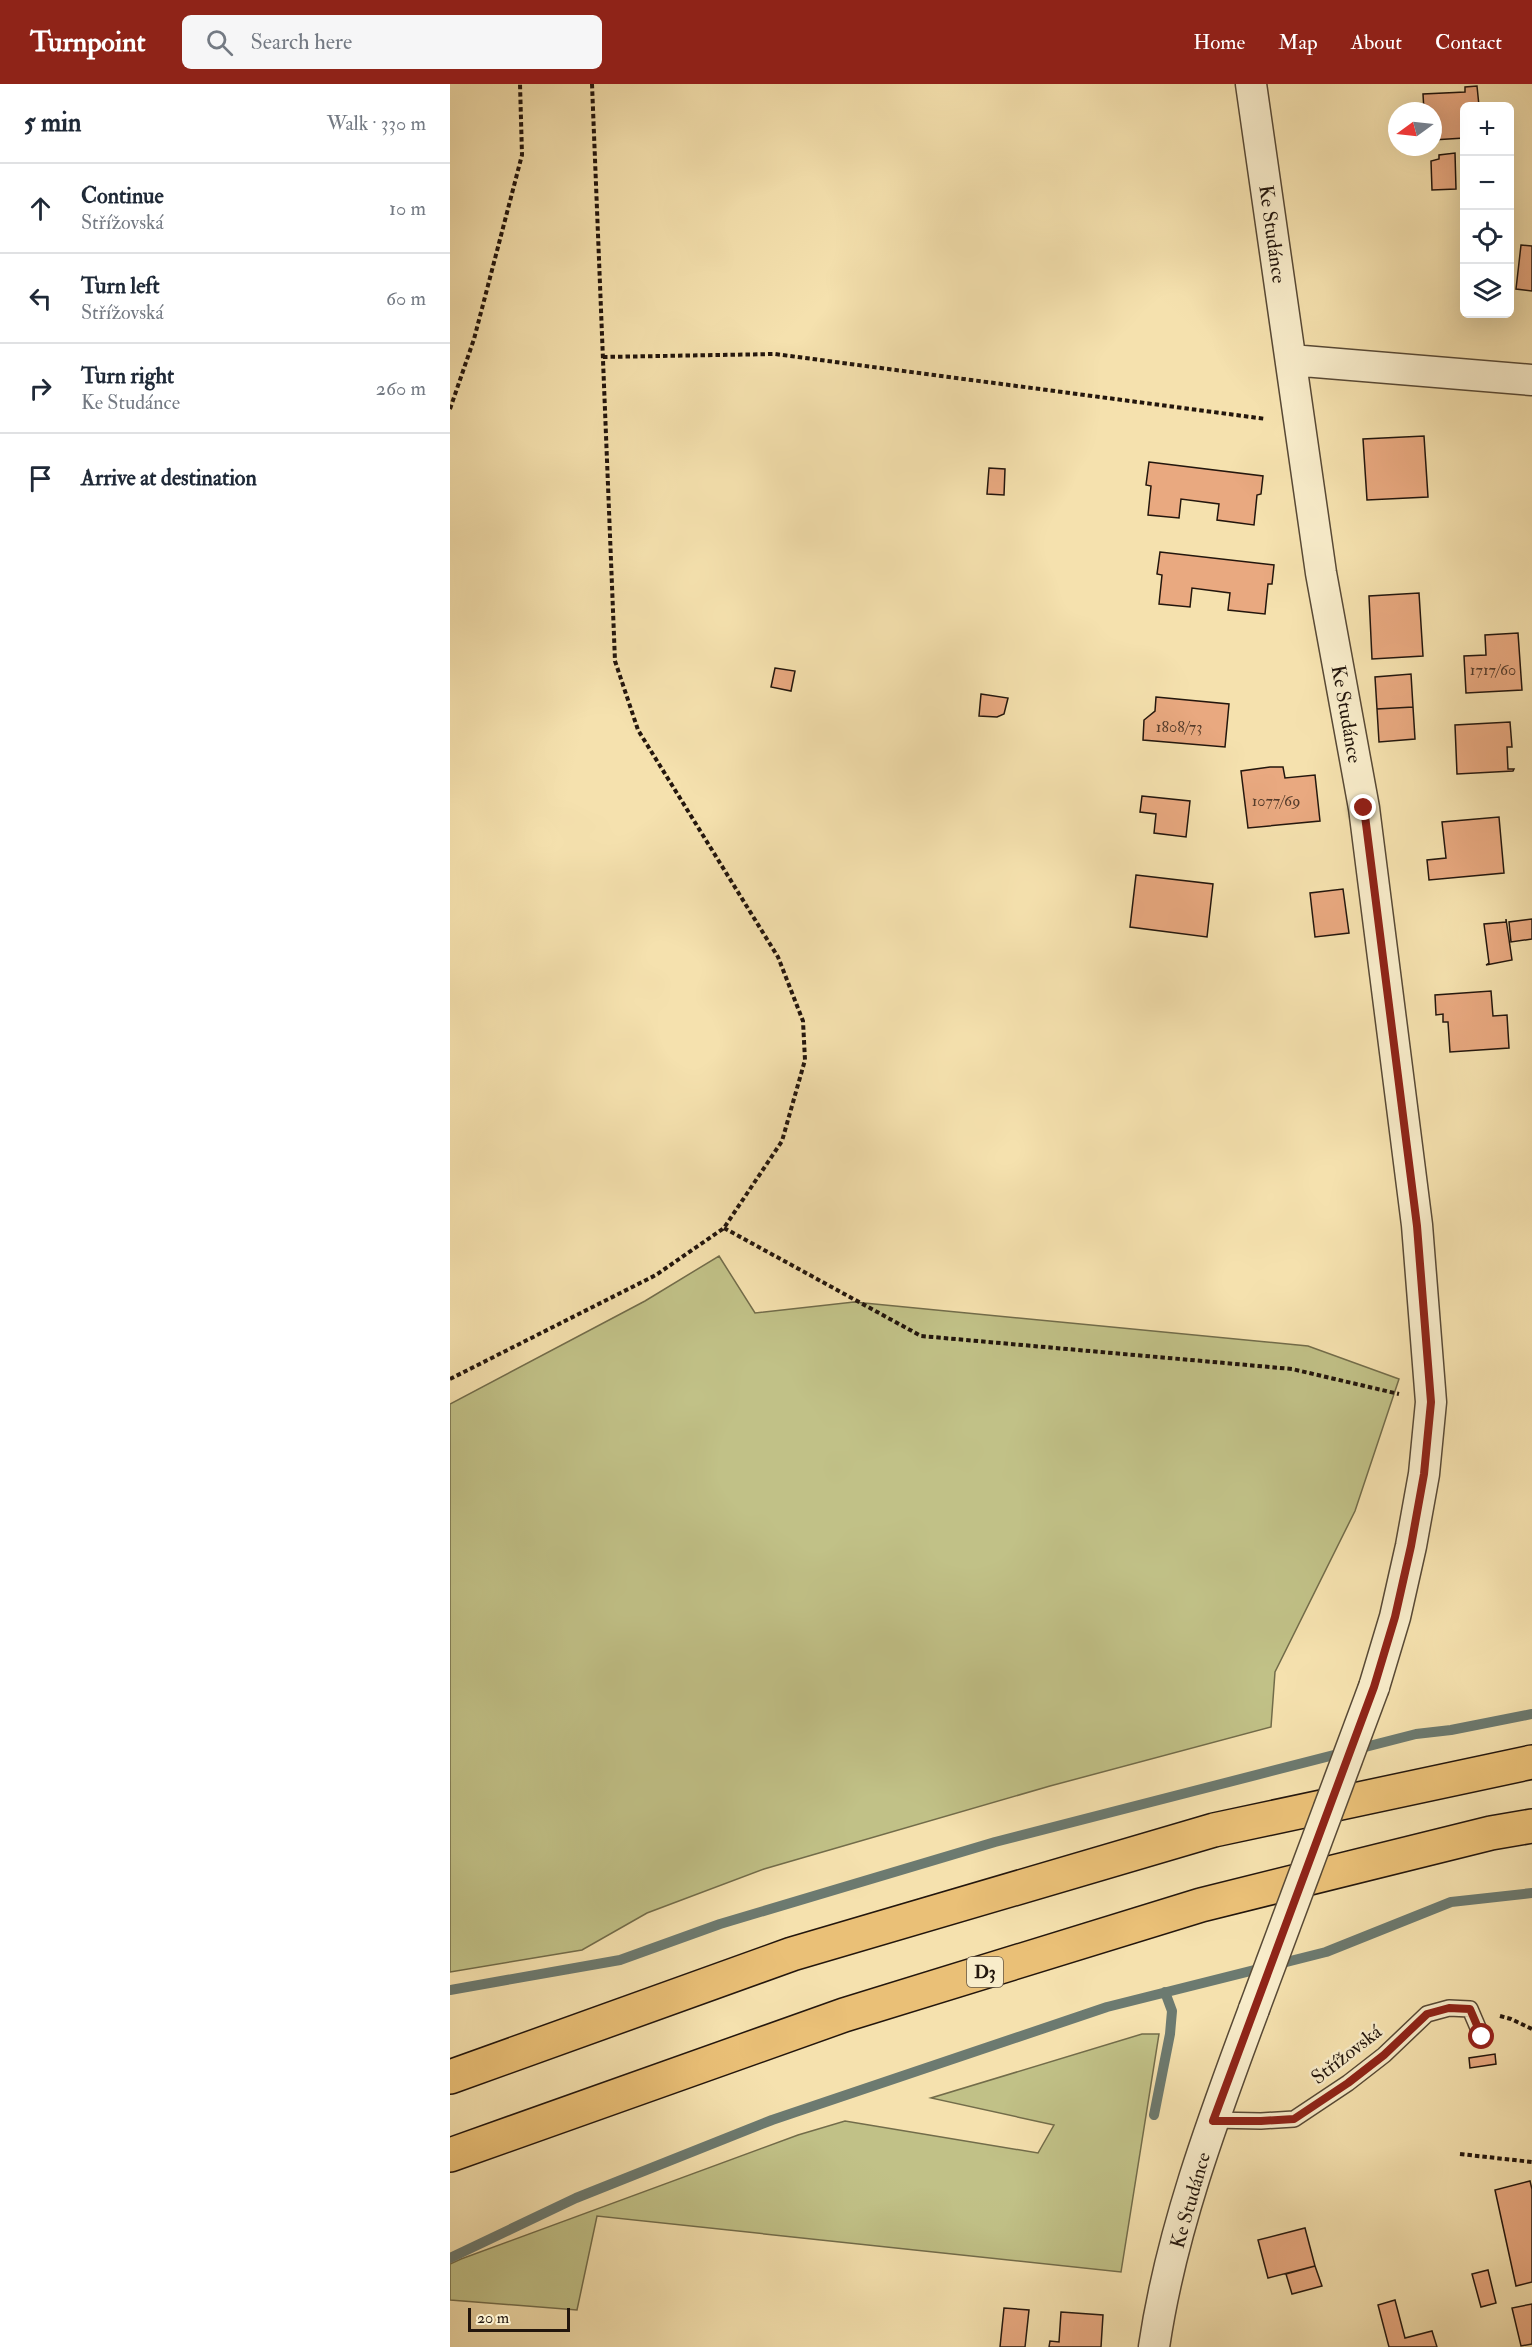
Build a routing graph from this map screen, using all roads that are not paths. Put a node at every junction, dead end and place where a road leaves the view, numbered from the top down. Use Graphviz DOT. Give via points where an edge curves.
graph roads {
  1 [pos="1251,84"];
  2 [pos="1291,360"];
  3 [pos="1532,380"];
  4 [pos="1532,1762"];
  5 [pos="1532,1826"];
  6 [pos="1482,2037"];
  7 [pos="450,2077"];
  8 [pos="1213,2121"];
  9 [pos="450,2155"];
  10 [pos="1154,2347"];
  1 -- 2 [label="street, Ke Studánce"];
  2 -- 3 [label="street"];
  2 -- 8 [label="street, Ke Studánce, bridge" via="1322,573 1364,808 1417,1226 1431,1402 1411,1546 1374,1687"];
  4 -- 7 [label="highway" via="1214,1830 792,1954"];
  5 -- 9 [label="highway, D3" via="1202,1905 844,2015"];
  6 -- 8 [label="lane, Střížovská" via="1470,2009 1449,2008 1427,2014 1384,2055 1294,2119"];
  8 -- 10 [label="street, Ke Studánce" via="1160,2308"];
}
